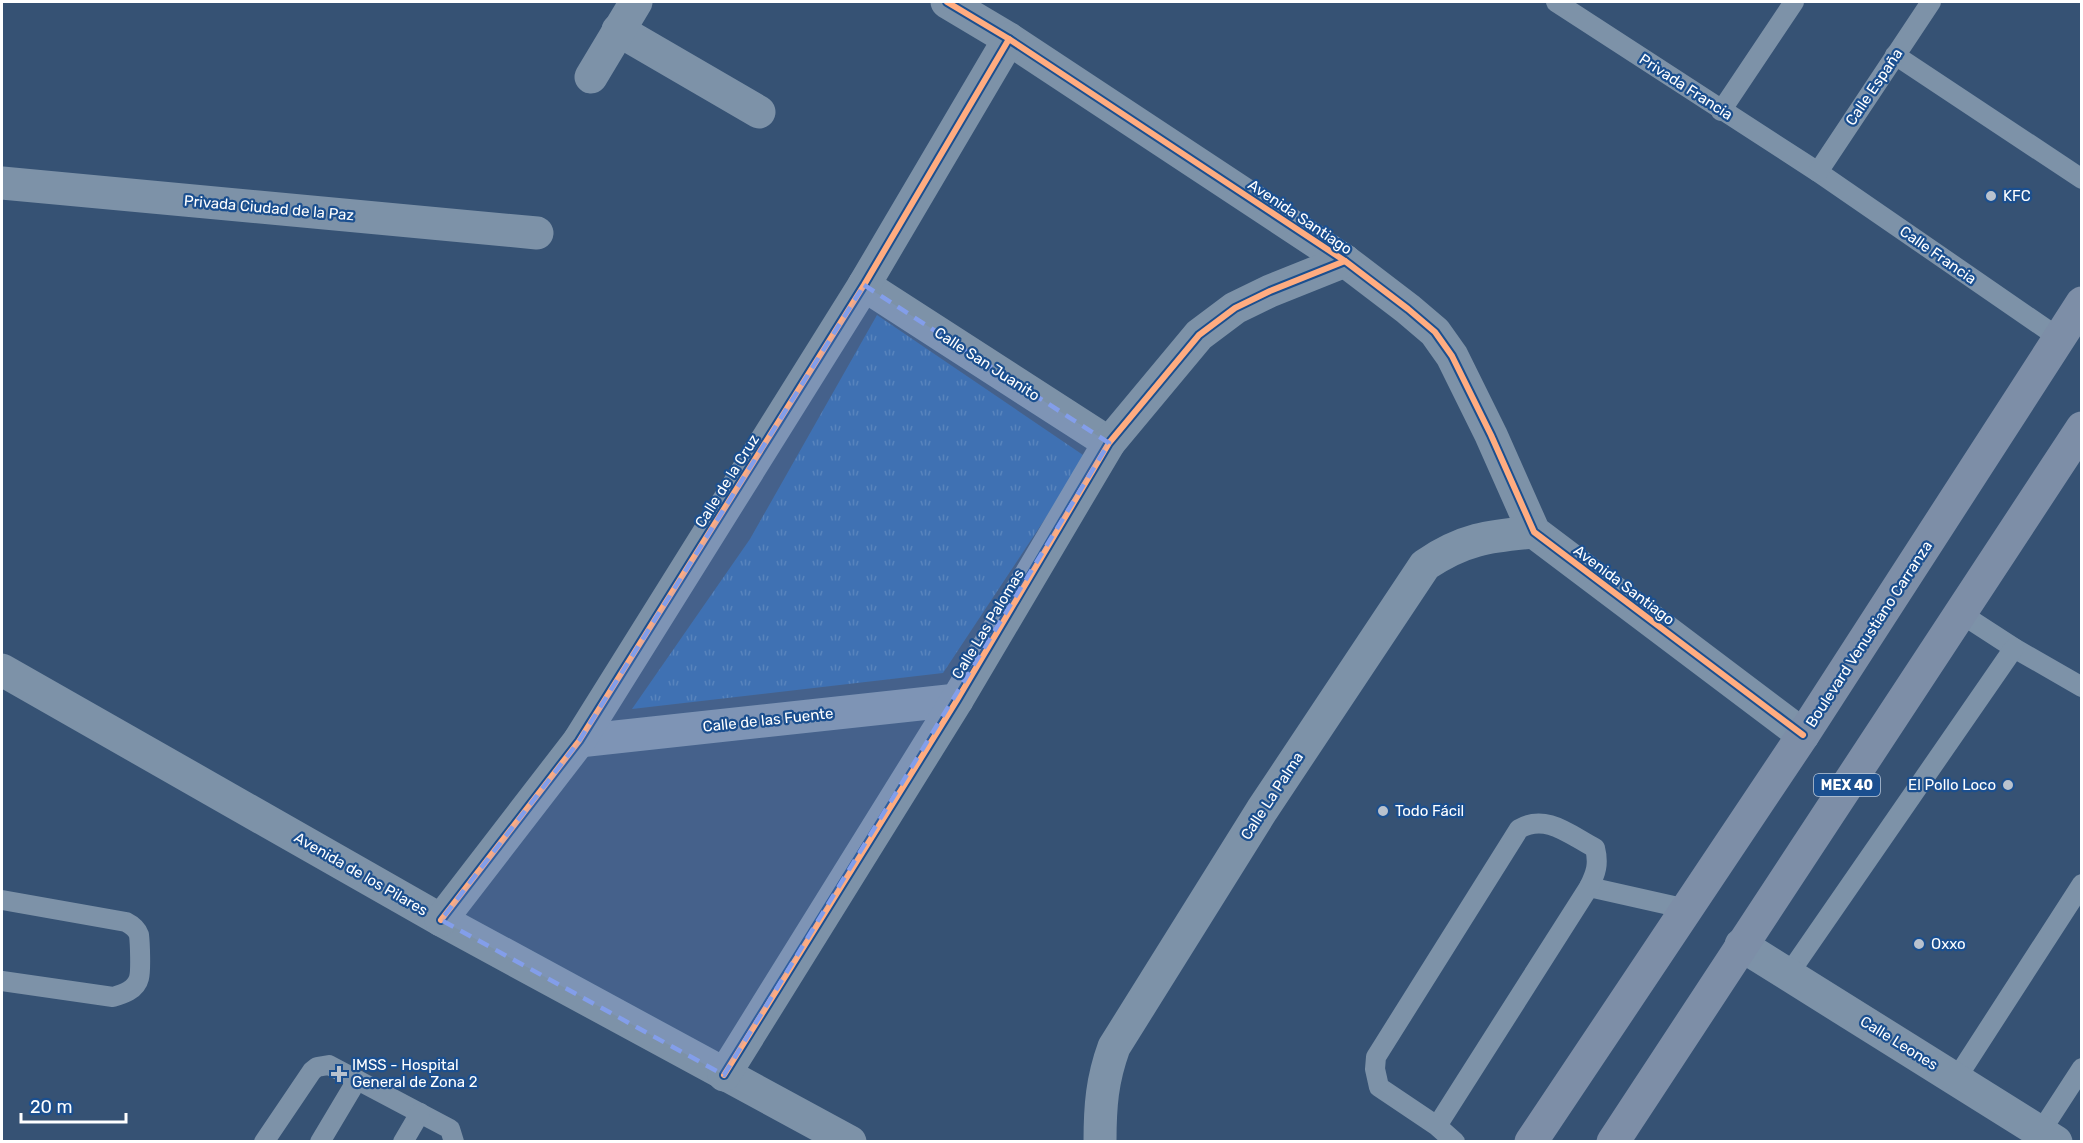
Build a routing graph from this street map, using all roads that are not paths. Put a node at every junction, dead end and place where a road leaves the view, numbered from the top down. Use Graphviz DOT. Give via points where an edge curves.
graph roads {
  1 [pos="636,2"];
  2 [pos="947,2"];
  3 [pos="1556,2"];
  4 [pos="1794,2"];
  5 [pos="1931,2"];
  6 [pos="618,30"];
  7 [pos="1009,39"];
  8 [pos="1895,55"];
  9 [pos="591,77"];
  10 [pos="1721,111"];
  11 [pos="759,112"];
  12 [pos="1818,172"];
  13 [pos="2082,178"];
  14 [pos="2,183"];
  15 [pos="537,233"];
  16 [pos="1345,261"];
  17 [pos="864,285"];
  18 [pos="2082,303"];
  19 [pos="2059,338"];
  20 [pos="2082,428"];
  21 [pos="1109,443"];
  22 [pos="1534,532"];
  23 [pos="1960,613"];
  24 [pos="2014,648"];
  25 [pos="2,670"];
  26 [pos="2082,687"];
  27 [pos="957,700"];
  28 [pos="1803,735"];
  29 [pos="579,741"];
  30 [pos="2082,884"];
  31 [pos="1588,887"];
  32 [pos="2,900"];
  33 [pos="1687,909"];
  34 [pos="441,920"];
  35 [pos="1741,945"];
  36 [pos="1788,975"];
  37 [pos="2,981"];
  38 [pos="2082,1068"];
  39 [pos="724,1075"];
  40 [pos="1956,1079"];
  41 [pos="357,1080"];
  42 [pos="420,1113"];
  43 [pos="1437,1126"];
  44 [pos="2048,1136"];
  45 [pos="264,1142"];
  46 [pos="320,1142"];
  47 [pos="403,1142"];
  48 [pos="454,1142"];
  49 [pos="850,1142"];
  50 [pos="1100,1142"];
  51 [pos="1455,1142"];
  52 [pos="1531,1142"];
  53 [pos="1612,1142"];
  1 -- 6 [label="street"];
  2 -- 7 [label="street, Avenida Santiago"];
  3 -- 10 [label="lane, Privada Francia"];
  4 -- 10 [label="lane"];
  5 -- 8 [label="lane, Calle España"];
  6 -- 9 [label="street"];
  6 -- 11 [label="street"];
  7 -- 16 [label="street, Avenida Santiago"];
  7 -- 17 [label="street, Calle de la Cruz"];
  8 -- 12 [label="lane, Calle España"];
  8 -- 13 [label="lane"];
  10 -- 12 [label="lane, Privada Francia"];
  12 -- 19 [label="lane, Calle Francia"];
  14 -- 15 [label="street, Privada Ciudad de la Paz"];
  16 -- 21 [label="street, Calle Las Palomas" via="1235,308 1199,335"];
  16 -- 22 [label="street, Avenida Santiago" via="1435,332 1452,356"];
  17 -- 21 [label="street, Calle San Juanito"];
  17 -- 29 [label="street, Calle de la Cruz"];
  18 -- 19 [label="main road, Boulevard Venustiano Carranza"];
  19 -- 28 [label="main road, Boulevard Venustiano Carranza"];
  20 -- 23 [label="main road, MEX 40"];
  21 -- 27 [label="street, Calle Las Palomas"];
  22 -- 28 [label="street, Avenida Santiago"];
  22 -- 50 [label="street, Calle La Palma" via="1490,536 1462,544 1425,565 1263,810 1114,1047 1102,1085"];
  23 -- 24 [label="lane"];
  23 -- 35 [label="main road, MEX 40"];
  24 -- 26 [label="lane"];
  24 -- 36 [label="lane"];
  25 -- 34 [label="street, Avenida de los Pilares"];
  27 -- 29 [label="street, Calle de las Fuente"];
  27 -- 39 [label="street, Calle Las Palomas"];
  28 -- 33 [label="main road, Boulevard Venustiano Carranza"];
  29 -- 34 [label="street, Calle de la Cruz"];
  30 -- 40 [label="lane"];
  31 -- 33 [label="lane"];
  31 -- 43 [label="lane"];
  31 -- 43 [label="lane" via="1596,871 1595,848 1548,823 1519,829 1376,1057 1380,1087"];
  32 -- 37 [label="lane" via="126,922 139,934 139,979 126,993 113,997"];
  33 -- 52 [label="main road, Boulevard Venustiano Carranza"];
  34 -- 39 [label="street, Avenida de los Pilares"];
  35 -- 36 [label="street, Calle Leones"];
  35 -- 53 [label="main road, MEX 40"];
  36 -- 40 [label="street, Calle Leones"];
  38 -- 44 [label="lane"];
  39 -- 49 [label="street, Avenida de los Pilares"];
  40 -- 44 [label="street, Calle Leones"];
  41 -- 42 [label="lane"];
  41 -- 45 [label="lane" via="329,1065 317,1067"];
  41 -- 46 [label="lane"];
  42 -- 47 [label="lane"];
  42 -- 48 [label="lane" via="450,1129"];
  43 -- 51 [label="lane"];
}
